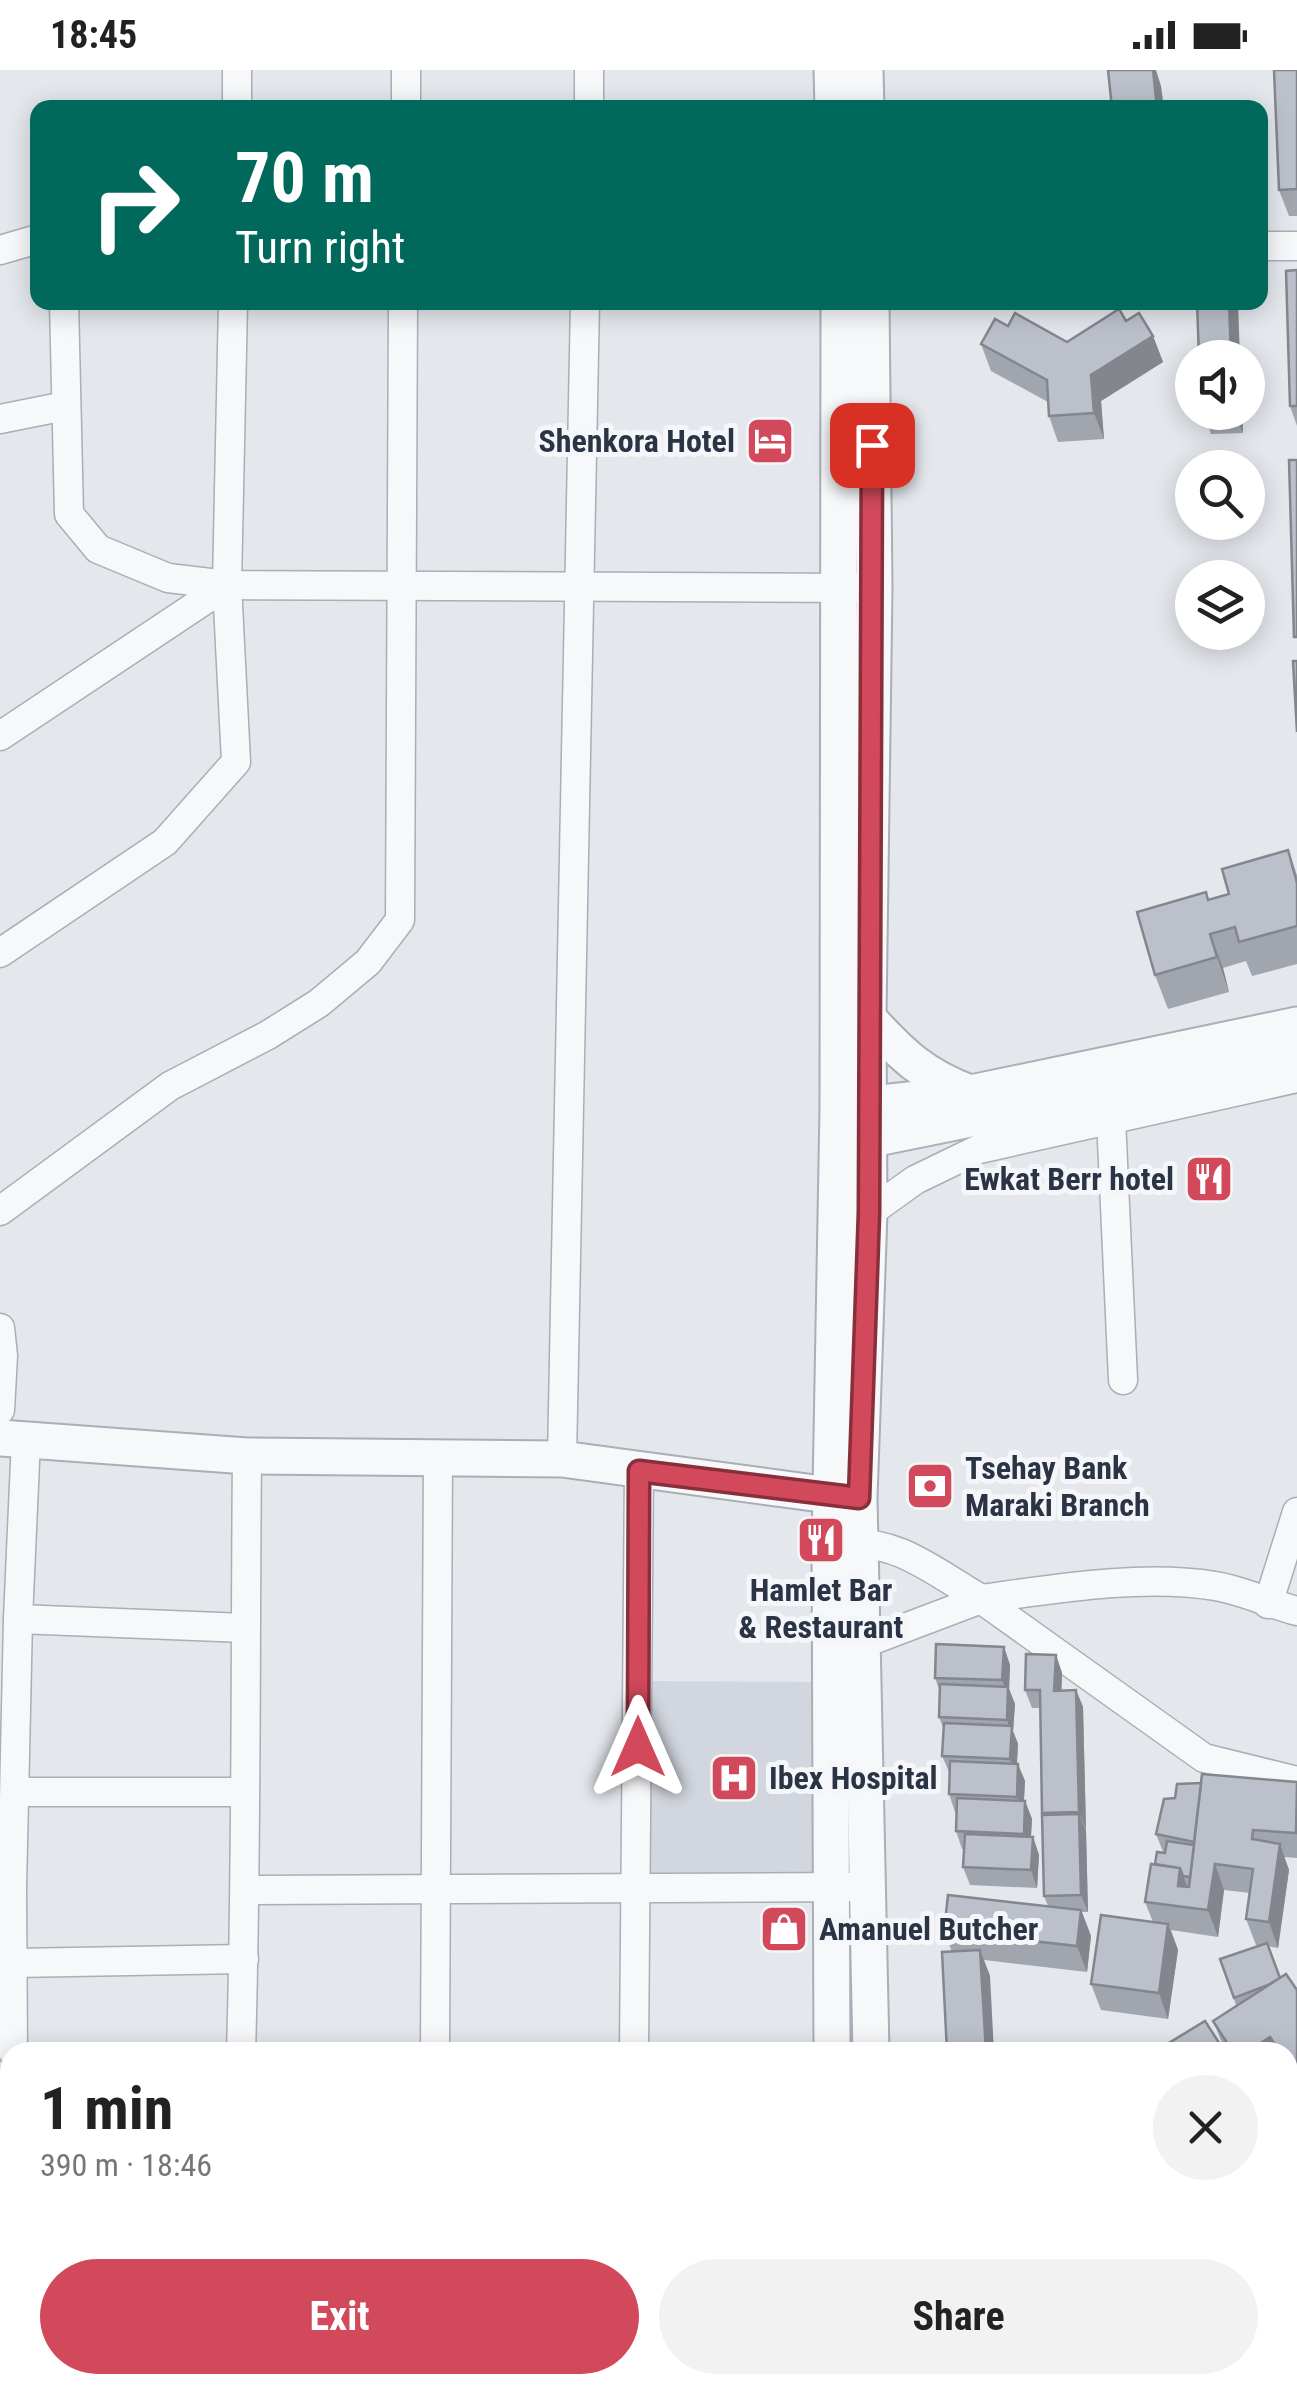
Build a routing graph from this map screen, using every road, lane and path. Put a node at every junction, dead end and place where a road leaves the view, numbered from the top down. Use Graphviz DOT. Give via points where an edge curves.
graph roads {
  1 [pos="237,70"];
  2 [pos="406,70"];
  3 [pos="589,70"];
  4 [pos="832,70"];
  5 [pos="865,70"];
  6 [pos="237,100"];
  7 [pos="406,100"];
  8 [pos="588,100"];
  9 [pos="833,100"];
  10 [pos="866,100"];
  11 [pos="30,241"];
  12 [pos="1268,246"];
  13 [pos="1297,246"];
  14 [pos="0,250"];
  15 [pos="64,310"];
  16 [pos="233,310"];
  17 [pos="403,310"];
  18 [pos="585,310"];
  19 [pos="840,310"];
  20 [pos="871,310"];
  21 [pos="64,406"];
  22 [pos="0,419"];
  23 [pos="227,585"];
  24 [pos="577,586"];
  25 [pos="399,587"];
  26 [pos="857,588"];
  27 [pos="0,736"];
  28 [pos="0,952"];
  29 [pos="868,1018"];
  30 [pos="1297,1025"];
  31 [pos="1297,1053"];
  32 [pos="1297,1078"];
  33 [pos="971,1093"];
  34 [pos="1111,1118"];
  35 [pos="852,1124"];
  36 [pos="0,1212"];
  37 [pos="869,1213"];
  38 [pos="0,1328"];
  39 [pos="1123,1380"];
  40 [pos="0,1410"];
  41 [pos="13,1439"];
  42 [pos="246,1456"];
  43 [pos="438,1456"];
  44 [pos="562,1459"];
  45 [pos="639,1471"];
  46 [pos="845,1497"];
  47 [pos="1297,1512"];
  48 [pos="846,1543"];
  49 [pos="981,1599"];
  50 [pos="1268,1604"];
  51 [pos="1297,1611"];
  52 [pos="18,1619"];
  53 [pos="245,1628"];
  54 [pos="848,1643"];
  55 [pos="1297,1780"];
  56 [pos="16,1792"];
  57 [pos="243,1792"];
  58 [pos="851,1887"];
  59 [pos="6,1888"];
  60 [pos="436,1888"];
  61 [pos="637,1889"];
  62 [pos="246,1890"];
  63 [pos="244,1960"];
  64 [pos="14,1963"];
  65 [pos="13,2042"];
  66 [pos="241,2042"];
  67 [pos="435,2042"];
  68 [pos="634,2042"];
  69 [pos="833,2042"];
  70 [pos="870,2042"];
  1 -- 6 [label="street"];
  2 -- 7 [label="street"];
  3 -- 8 [label="street"];
  4 -- 9 [label="street"];
  5 -- 10 [label="street"];
  11 -- 14 [label="street"];
  12 -- 13 [label="street"];
  15 -- 21 [label="street"];
  16 -- 23 [label="street"];
  17 -- 25 [label="street"];
  18 -- 24 [label="street"];
  19 -- 26 [label="street"];
  20 -- 26 [label="street"];
  21 -- 22 [label="street"];
  21 -- 23 [label="street" via="69,514 98,549 168,578"];
  23 -- 25 [label="street"];
  23 -- 27 [label="street"];
  23 -- 28 [label="street" via="236,762 165,842"];
  24 -- 25 [label="street"];
  24 -- 26 [label="street"];
  24 -- 44 [label="street"];
  25 -- 36 [label="street" via="400,920 368,962 318,1003 170,1086"];
  26 -- 29 [label="street"];
  26 -- 35 [label="street"];
  29 -- 33 [label="street" via="924,1072"];
  29 -- 35 [label="street"];
  30 -- 33 [label="street"];
  31 -- 35 [label="street"];
  32 -- 34 [label="street"];
  33 -- 35 [label="street"];
  34 -- 37 [label="street" via="979,1149 915,1180"];
  34 -- 39 [label="street"];
  35 -- 37 [label="street"];
  35 -- 46 [label="street"];
  37 -- 46 [label="street"];
  38 -- 40 [label="street"];
  41 -- 42 [label="street"];
  41 -- 52 [label="street"];
  42 -- 43 [label="street"];
  42 -- 53 [label="street"];
  43 -- 44 [label="street"];
  43 -- 60 [label="street"];
  44 -- 45 [label="street"];
  45 -- 46 [label="street"];
  45 -- 61 [label="street"];
  46 -- 48 [label="street"];
  47 -- 50 [label="street"];
  48 -- 49 [label="street" via="887,1544"];
  48 -- 54 [label="street"];
  49 -- 50 [label="street" via="1176,1582 1219,1586"];
  49 -- 54 [label="street"];
  49 -- 55 [label="street" via="1204,1758"];
  50 -- 51 [label="street"];
  52 -- 53 [label="street"];
  52 -- 56 [label="street"];
  53 -- 57 [label="street"];
  54 -- 58 [label="street"];
  56 -- 57 [label="street"];
  56 -- 59 [label="street"];
  57 -- 62 [label="street"];
  58 -- 61 [label="street"];
  58 -- 69 [label="street"];
  58 -- 70 [label="street"];
  59 -- 64 [label="street"];
  60 -- 61 [label="street"];
  60 -- 62 [label="street"];
  60 -- 67 [label="street"];
  61 -- 68 [label="street"];
  62 -- 63 [label="street"];
  63 -- 64 [label="street"];
  63 -- 66 [label="street"];
  64 -- 65 [label="street"];
}
